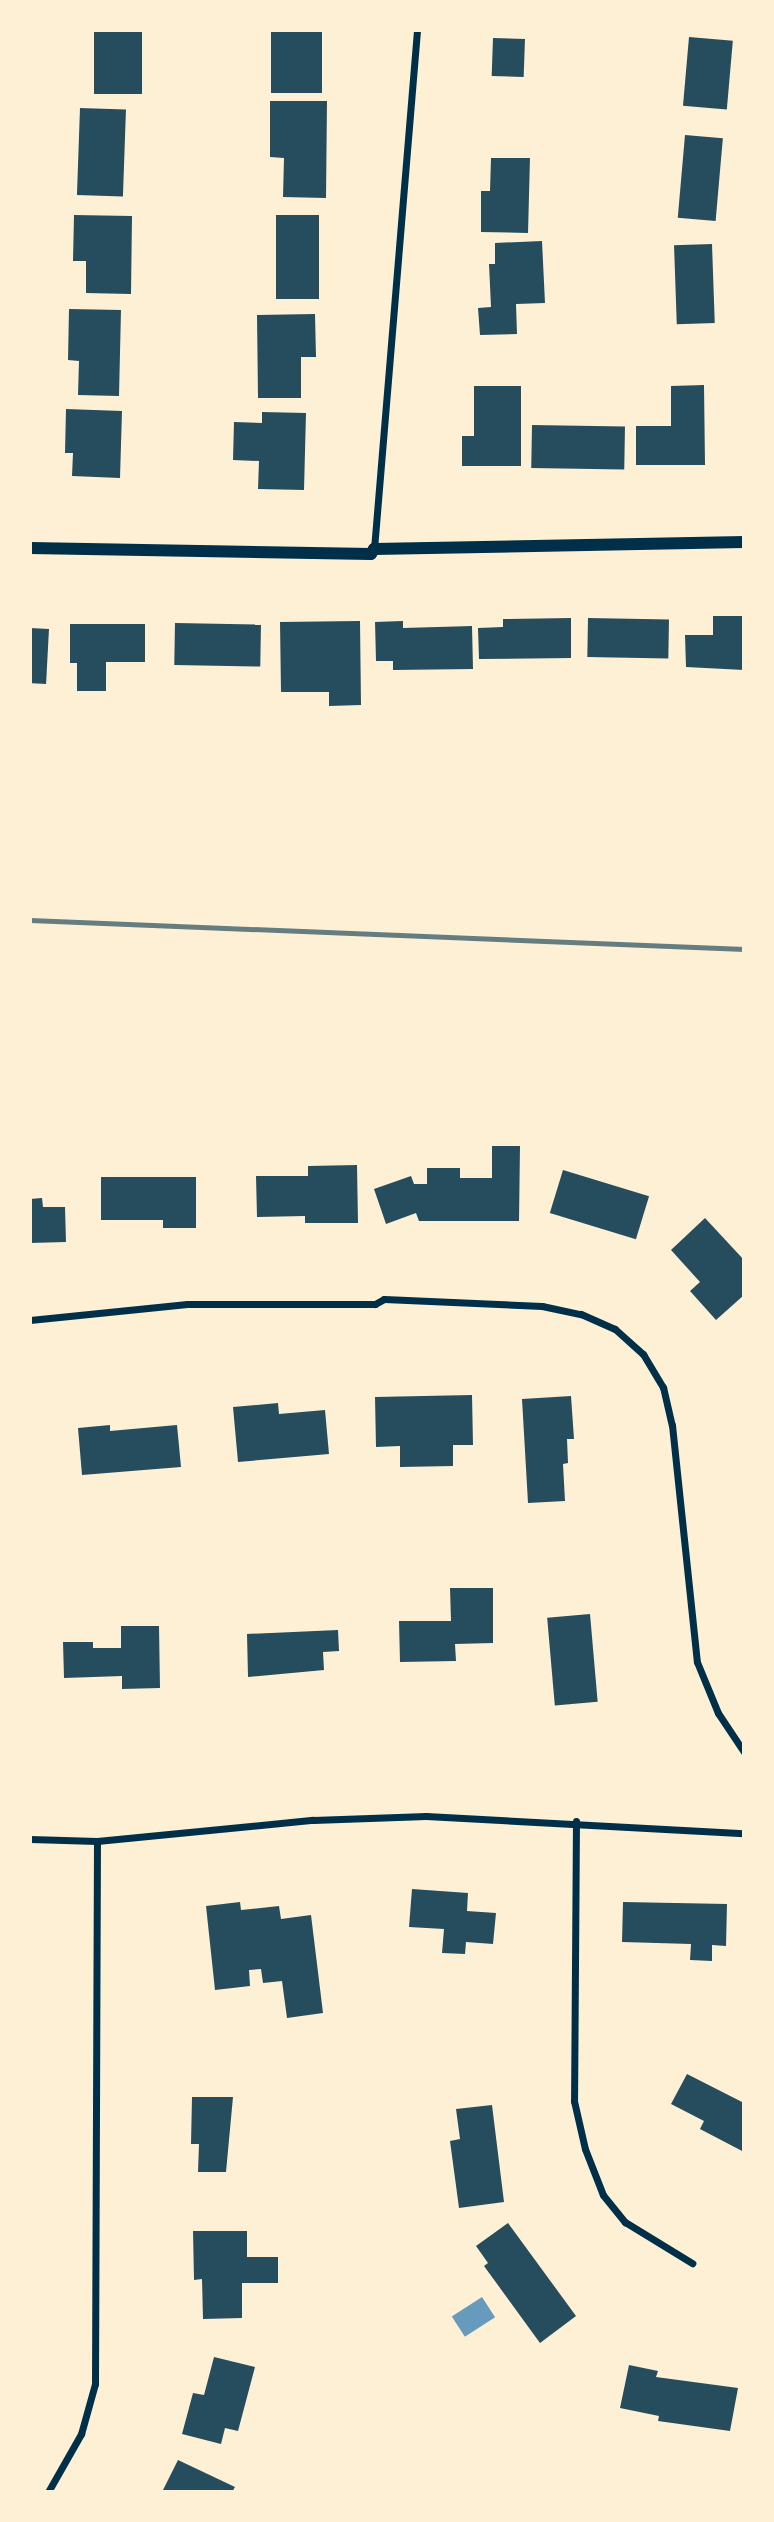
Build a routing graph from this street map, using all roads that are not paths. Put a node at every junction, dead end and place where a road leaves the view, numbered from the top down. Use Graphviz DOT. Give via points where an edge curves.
graph roads {
  1 [pos="417,30"];
  2 [pos="744,542"];
  3 [pos="30,548"];
  4 [pos="374,549"];
  5 [pos="30,1320"];
  6 [pos="744,1752"];
  7 [pos="576,1821"];
  8 [pos="744,1833"];
  9 [pos="30,1839"];
  10 [pos="97,1841"];
  11 [pos="692,2263"];
  12 [pos="48,2492"];
  1 -- 4 [label="street"];
  2 -- 4 [label="street"];
  3 -- 4 [label="street" via="371,554"];
  5 -- 6 [label="street" via="187,1304 375,1304 384,1299 542,1306 581,1314 615,1329 643,1354 663,1387 697,1662 718,1713"];
  7 -- 8 [label="street"];
  7 -- 10 [label="street" via="426,1815 313,1820"];
  7 -- 11 [label="street" via="574,2101 585,2149 603,2195 625,2222"];
  9 -- 10 [label="street"];
  10 -- 12 [label="street" via="95,2384 80,2434"];
}
